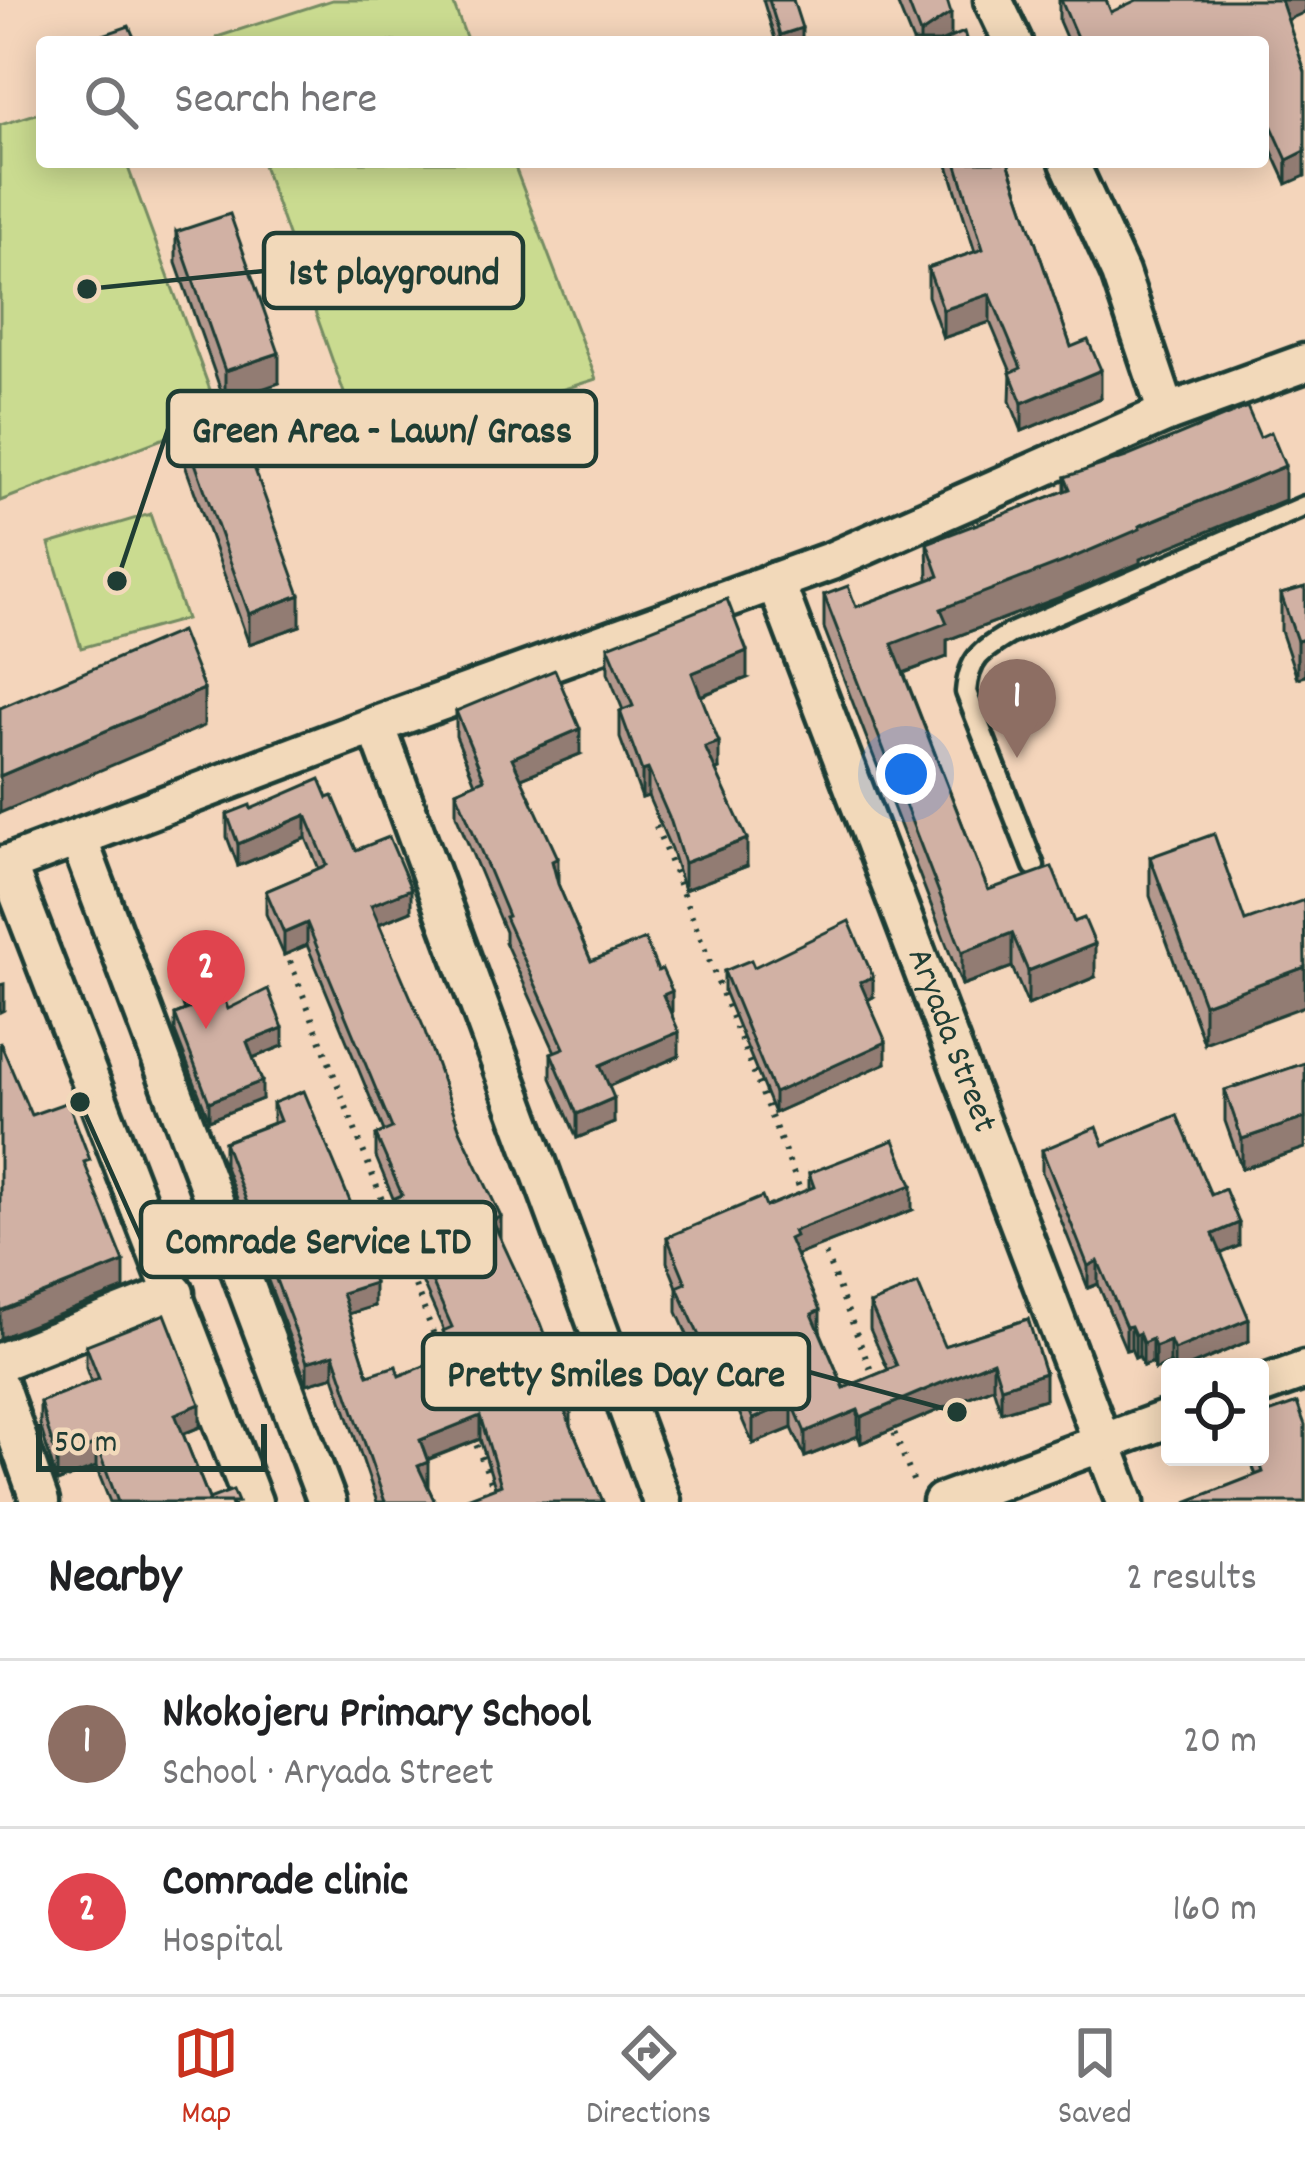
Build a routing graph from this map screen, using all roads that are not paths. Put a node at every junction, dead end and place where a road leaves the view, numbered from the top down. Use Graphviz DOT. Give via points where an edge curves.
graph roads {
  1 [pos="993,0"];
  2 [pos="1010,36"];
  3 [pos="1072,168"];
  4 [pos="1302,373"];
  5 [pos="1167,413"];
  6 [pos="1305,506"];
  7 [pos="775,581"];
  8 [pos="376,725"];
  9 [pos="78,838"];
  10 [pos="3,866"];
  11 [pos="1034,866"];
  12 [pos="175,1293"];
  13 [pos="0,1362"];
  14 [pos="1305,1370"];
  15 [pos="1269,1383"];
  16 [pos="0,1388"];
  17 [pos="1161,1421"];
  18 [pos="1102,1442"];
  19 [pos="40,1502"];
  20 [pos="254,1502"];
  21 [pos="327,1502"];
  22 [pos="662,1502"];
  23 [pos="942,1502"];
  24 [pos="1125,1502"];
  1 -- 2 [label="street"];
  3 -- 5 [label="street" via="1120,273"];
  4 -- 5 [label="street"];
  5 -- 7 [label="street"];
  6 -- 11 [label="lane" via="1010,634 968,668 966,692"];
  7 -- 8 [label="street"];
  7 -- 18 [label="street, Aryada Street"];
  8 -- 9 [label="street"];
  8 -- 22 [label="street"];
  9 -- 10 [label="street"];
  9 -- 21 [label="street"];
  10 -- 12 [label="street"];
  12 -- 13 [label="street"];
  12 -- 20 [label="street"];
  14 -- 15 [label="street"];
  16 -- 19 [label="street"];
  17 -- 18 [label="street"];
  18 -- 23 [label="street"];
  18 -- 24 [label="street, Aryada Street"];
}
